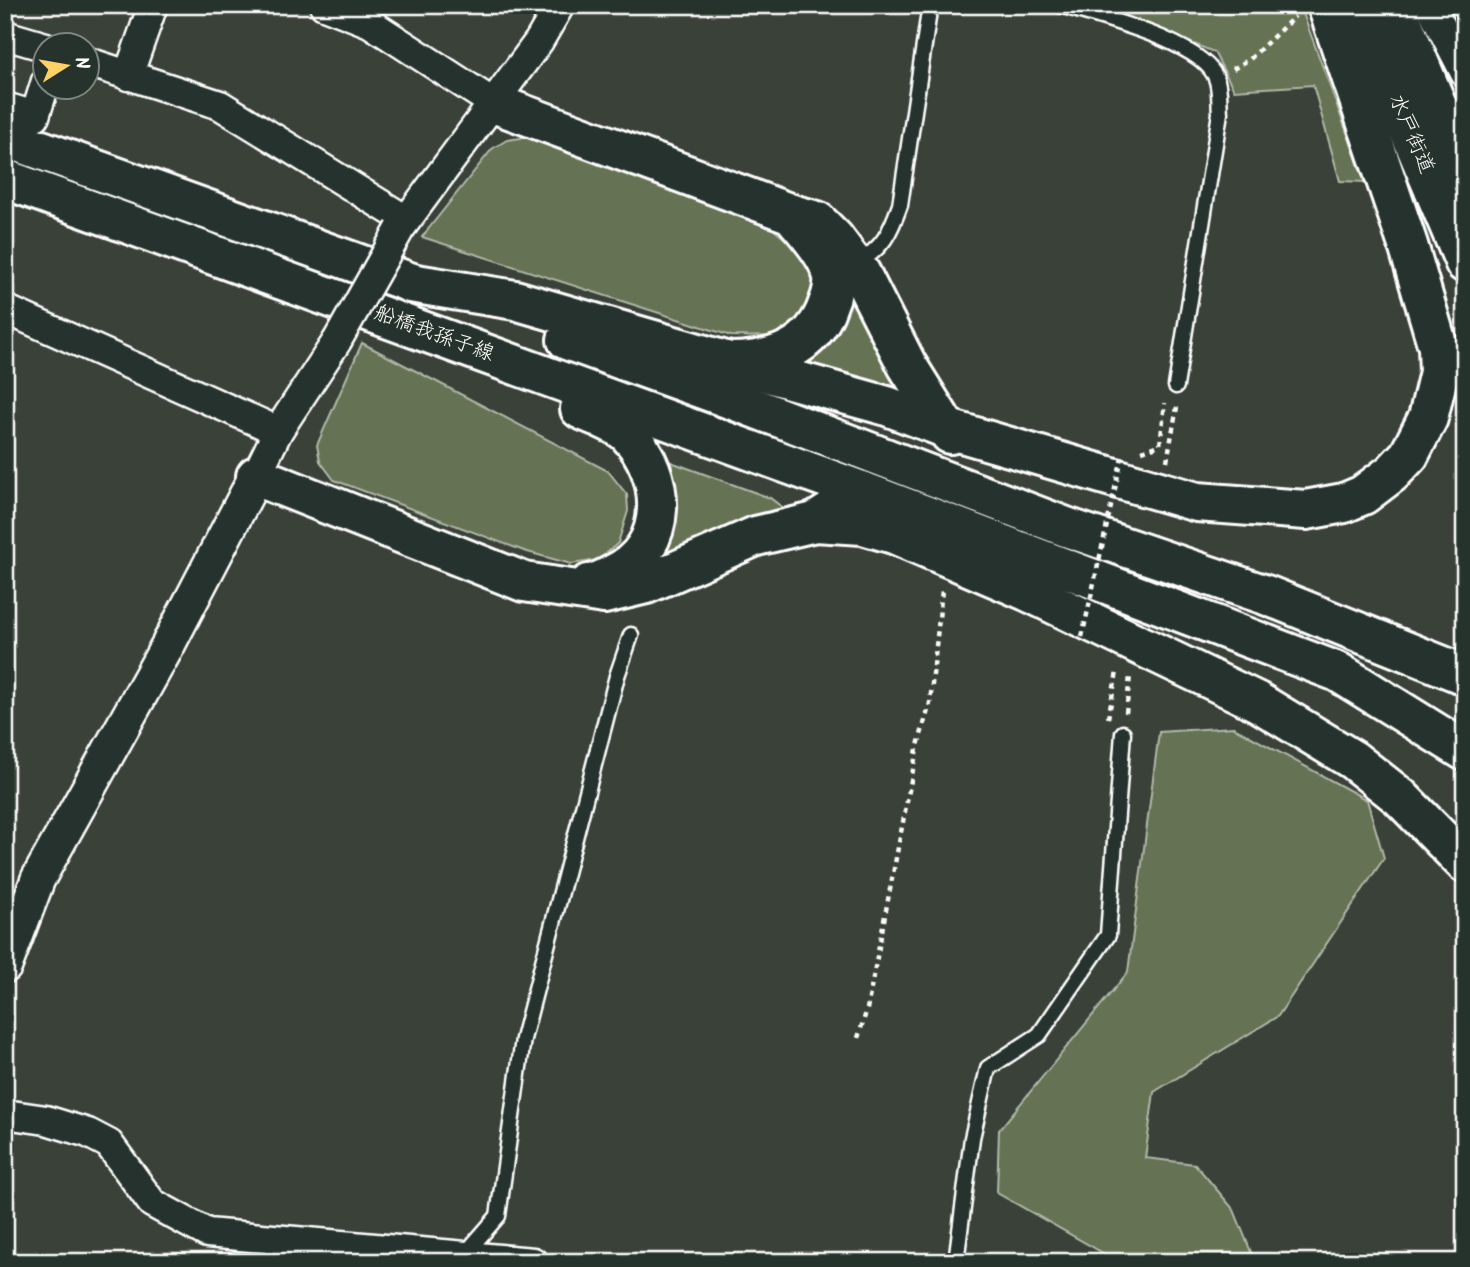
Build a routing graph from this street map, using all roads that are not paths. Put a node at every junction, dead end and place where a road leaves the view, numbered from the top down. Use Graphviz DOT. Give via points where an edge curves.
graph roads {
  1 [pos="153,5"];
  2 [pos="324,5"];
  3 [pos="560,5"];
  4 [pos="930,5"];
  5 [pos="1060,5"];
  6 [pos="1356,5"];
  7 [pos="1395,5"];
  8 [pos="1430,5"];
  9 [pos="1312,10"];
  10 [pos="5,35"];
  11 [pos="32,43"];
  12 [pos="102,67"];
  13 [pos="1465,73"];
  14 [pos="128,76"];
  15 [pos="37,102"];
  16 [pos="494,103"];
  17 [pos="5,107"];
  18 [pos="23,133"];
  19 [pos="1465,172"];
  20 [pos="5,179"];
  21 [pos="403,224"];
  22 [pos="1465,263"];
  23 [pos="843,270"];
  24 [pos="5,309"];
  25 [pos="421,330"];
  26 [pos="728,380"];
  27 [pos="1176,386"];
  28 [pos="945,428"];
  29 [pos="278,431"];
  30 [pos="256,476"];
  31 [pos="862,491"];
  32 [pos="815,522"];
  33 [pos="894,534"];
  34 [pos="556,588"];
  35 [pos="1266,595"];
  36 [pos="631,635"];
  37 [pos="1465,675"];
  38 [pos="1123,733"];
  39 [pos="1465,751"];
  40 [pos="1465,863"];
  41 [pos="6,956"];
  42 [pos="5,1114"];
  43 [pos="464,1255"];
  44 [pos="533,1262"];
  45 [pos="956,1262"];
  1 -- 14 [label="street"];
  2 -- 16 [label="street" via="370,23"];
  3 -- 16 [label="street"];
  4 -- 23 [label="lane" via="900,205 876,252"];
  5 -- 27 [label="lane" via="1154,34 1196,56 1217,79 1220,113"];
  6 -- 22 [label="main road, 水戸街道"];
  7 -- 19 [label="main road, 水戸街道"];
  8 -- 13 [label="street"];
  9 -- 28 [label="main road" via="1408,245 1437,347 1439,372 1428,418 1409,455 1363,495 1326,507 1287,510 1197,502"];
  10 -- 11 [label="street"];
  12 -- 14 [label="street"];
  14 -- 21 [label="street" via="220,105"];
  15 -- 18 [label="street"];
  16 -- 21 [label="street"];
  16 -- 23 [label="main road" via="817,221 834,238"];
  17 -- 18 [label="street"];
  18 -- 26 [label="main road, 船橋我孫子線" via="411,283"];
  20 -- 25 [label="main road, 船橋我孫子線"];
  21 -- 29 [label="street, bridge" via="337,341"];
  23 -- 26 [label="main road" via="818,329 800,345 757,362"];
  23 -- 28 [label="main road"];
  24 -- 29 [label="street"];
  25 -- 31 [label="main road, 船橋我孫子線"];
  25 -- 34 [label="main road" via="625,431 652,468 658,522 643,550 626,568 595,584"];
  26 -- 28 [label="main road" via="887,406"];
  26 -- 35 [label="main road" via="1066,527"];
  28 -- 35 [label="main road" via="974,460 995,472 1208,555"];
  29 -- 30 [label="street"];
  30 -- 34 [label="main road" via="524,582"];
  30 -- 41 [label="street" via="50,855"];
  31 -- 32 [label="main road"];
  31 -- 33 [label="main road" via="873,514"];
  31 -- 39 [label="main road, 船橋我孫子線" via="1338,672"];
  32 -- 33 [label="main road" via="863,525"];
  32 -- 34 [label="main road" via="757,536 624,592"];
  33 -- 40 [label="main road" via="1040,597 1258,702 1353,760"];
  35 -- 37 [label="main road"];
  36 -- 43 [label="lane" via="523,1039 498,1216"];
  38 -- 45 [label="lane" via="1108,935 1039,1035 988,1068 972,1138"];
  42 -- 43 [label="street" via="46,1120 109,1144 152,1203 207,1233"];
  43 -- 44 [label="street"];
}
